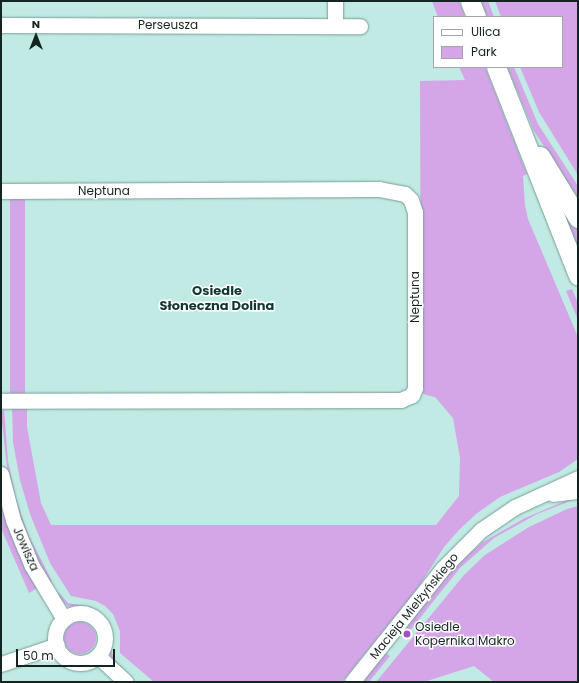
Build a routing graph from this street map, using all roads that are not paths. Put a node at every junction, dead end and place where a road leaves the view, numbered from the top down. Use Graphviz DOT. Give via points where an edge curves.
graph roads {
  1 [pos="335,1"];
  2 [pos="470,1"];
  3 [pos="476,16"];
  4 [pos="1,25"];
  5 [pos="335,26"];
  6 [pos="360,26"];
  7 [pos="496,68"];
  8 [pos="516,115"];
  9 [pos="1,191"];
  10 [pos="578,218"];
  11 [pos="578,275"];
  12 [pos="1,401"];
  13 [pos="578,466"];
  14 [pos="1,474"];
  15 [pos="578,478"];
  16 [pos="578,485"];
  17 [pos="578,491"];
  18 [pos="540,496"];
  19 [pos="64,619"];
  20 [pos="56,645"];
  21 [pos="98,656"];
  22 [pos="1,664"];
  23 [pos="126,682"];
  24 [pos="352,682"];
  1 -- 5 [label="street"];
  2 -- 3 [label="main road"];
  4 -- 5 [label="street, Perseusza"];
  5 -- 6 [label="street, Perseusza"];
  7 -- 8 [label="main road"];
  8 -- 10 [label="main road"];
  8 -- 11 [label="main road"];
  9 -- 12 [label="street, Neptuna" via="379,189 405,194 411,200 415,212 415,388 412,395 401,400"];
  13 -- 18 [label="street"];
  14 -- 19 [label="street, Jowisza" via="13,520 32,566"];
  15 -- 18 [label="street, Macieja Mielżyńskiego"];
  16 -- 18 [label="street, Macieja Mielżyńskiego"];
  17 -- 18 [label="street"];
  18 -- 24 [label="street, Macieja Mielżyńskiego" via="497,518 463,546"];
  19 -- 20 [label="street" via="58,627"];
  19 -- 21 [label="street" via="72,614 81,613 92,615 99,621 106,638"];
  20 -- 21 [label="street" via="62,655 70,661 80,663"];
  20 -- 22 [label="street"];
  21 -- 23 [label="street"];
}
